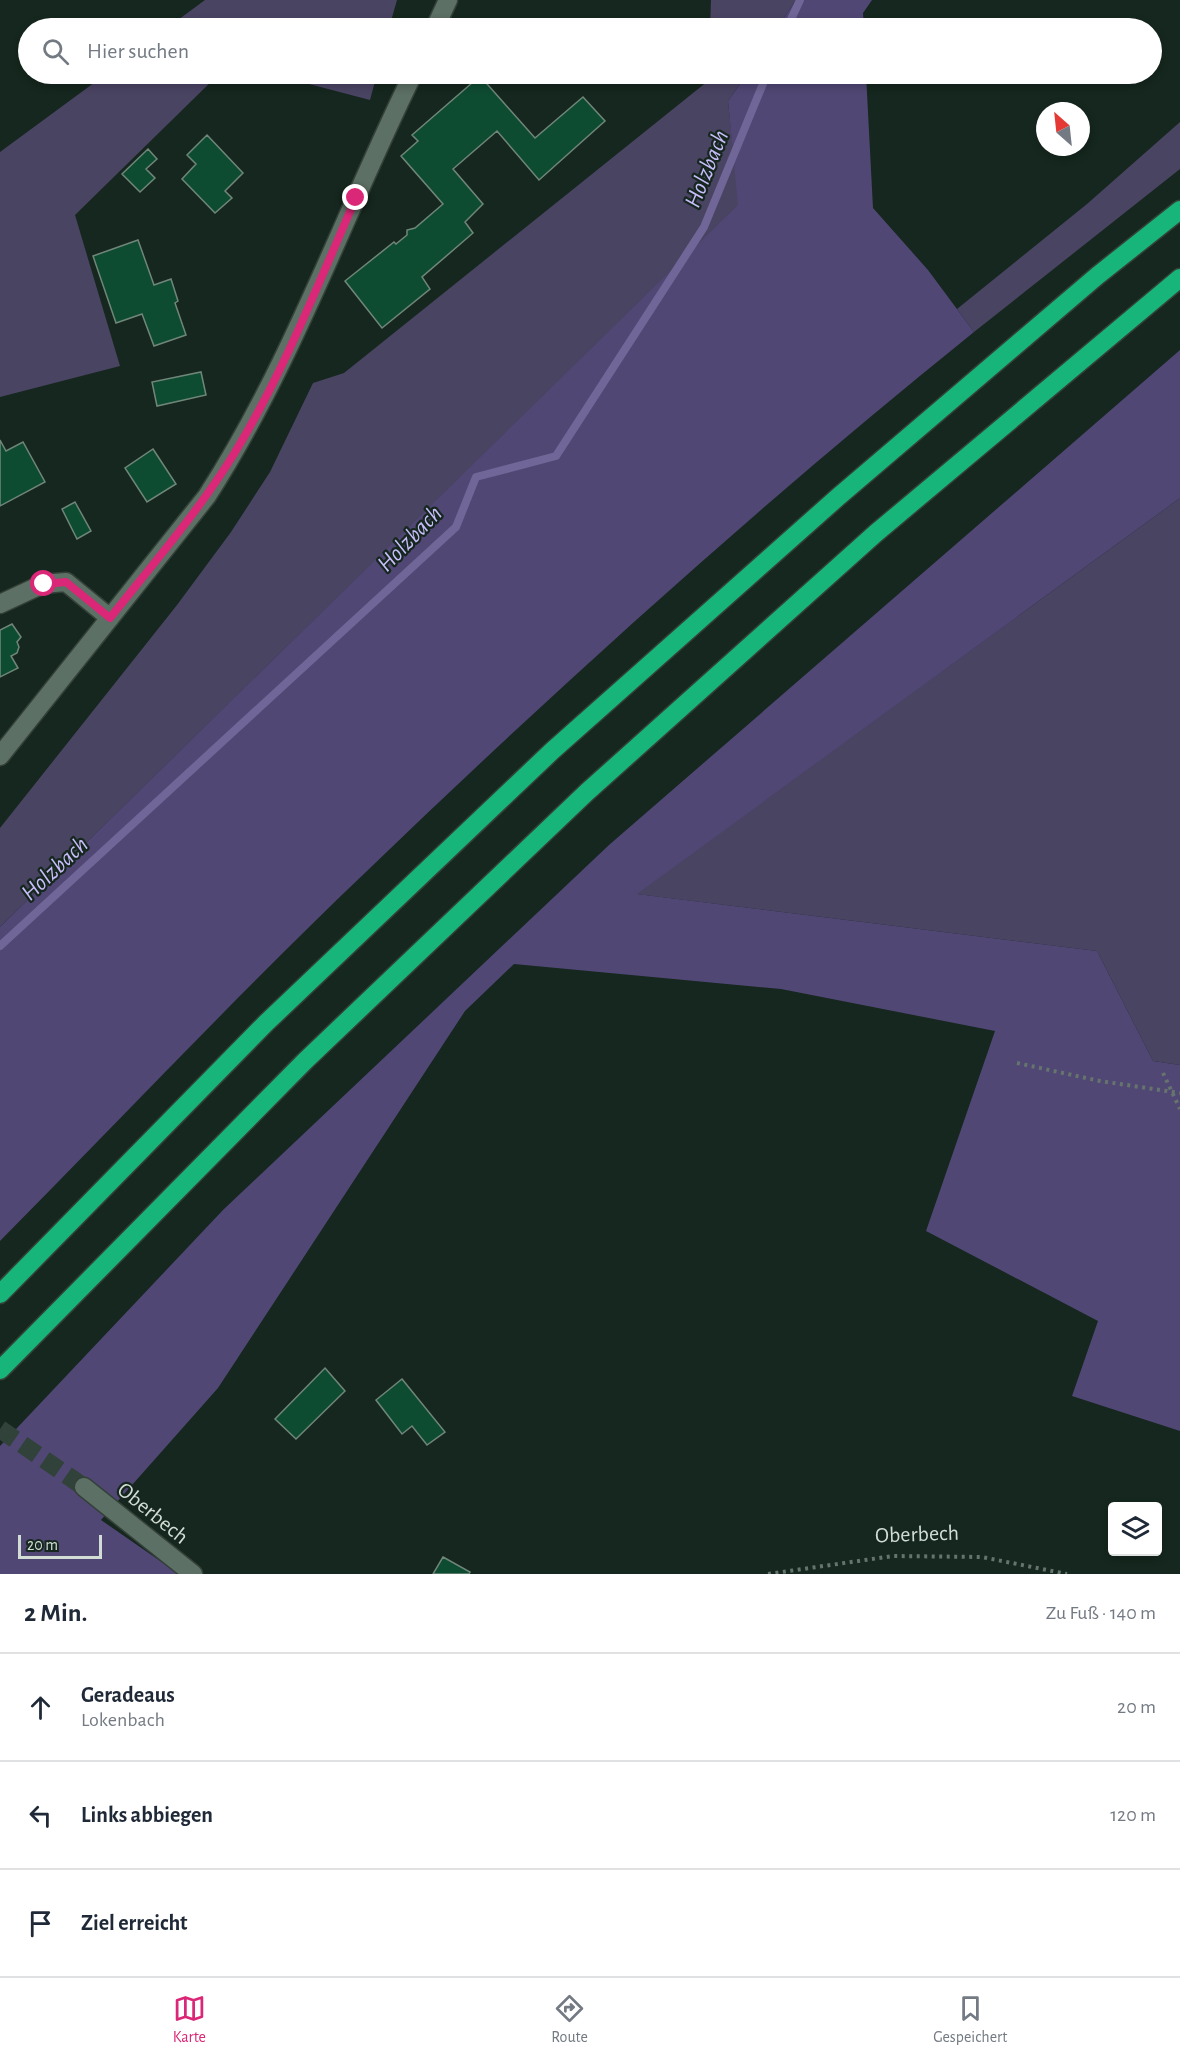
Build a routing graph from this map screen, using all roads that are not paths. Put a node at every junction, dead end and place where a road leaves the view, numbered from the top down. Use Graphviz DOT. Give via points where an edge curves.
graph roads {
  1 [pos="448,0"];
  2 [pos="440,18"];
  3 [pos="408,84"];
  4 [pos="1180,210"];
  5 [pos="1180,278"];
  6 [pos="0,604"];
  7 [pos="110,618"];
  8 [pos="0,756"];
  9 [pos="0,1294"];
  10 [pos="0,1370"];
  11 [pos="84,1487"];
  12 [pos="193,1574"];
  1 -- 2 [label="street"];
  3 -- 7 [label="street" via="290,346 235,452 207,496"];
  4 -- 9 [label="highway" via="846,489 552,751 266,1023"];
  5 -- 10 [label="highway" via="876,532 587,792 305,1060"];
  6 -- 7 [label="street" via="44,584 66,582"];
  7 -- 8 [label="street"];
  11 -- 12 [label="street, Oberbech"];
}
